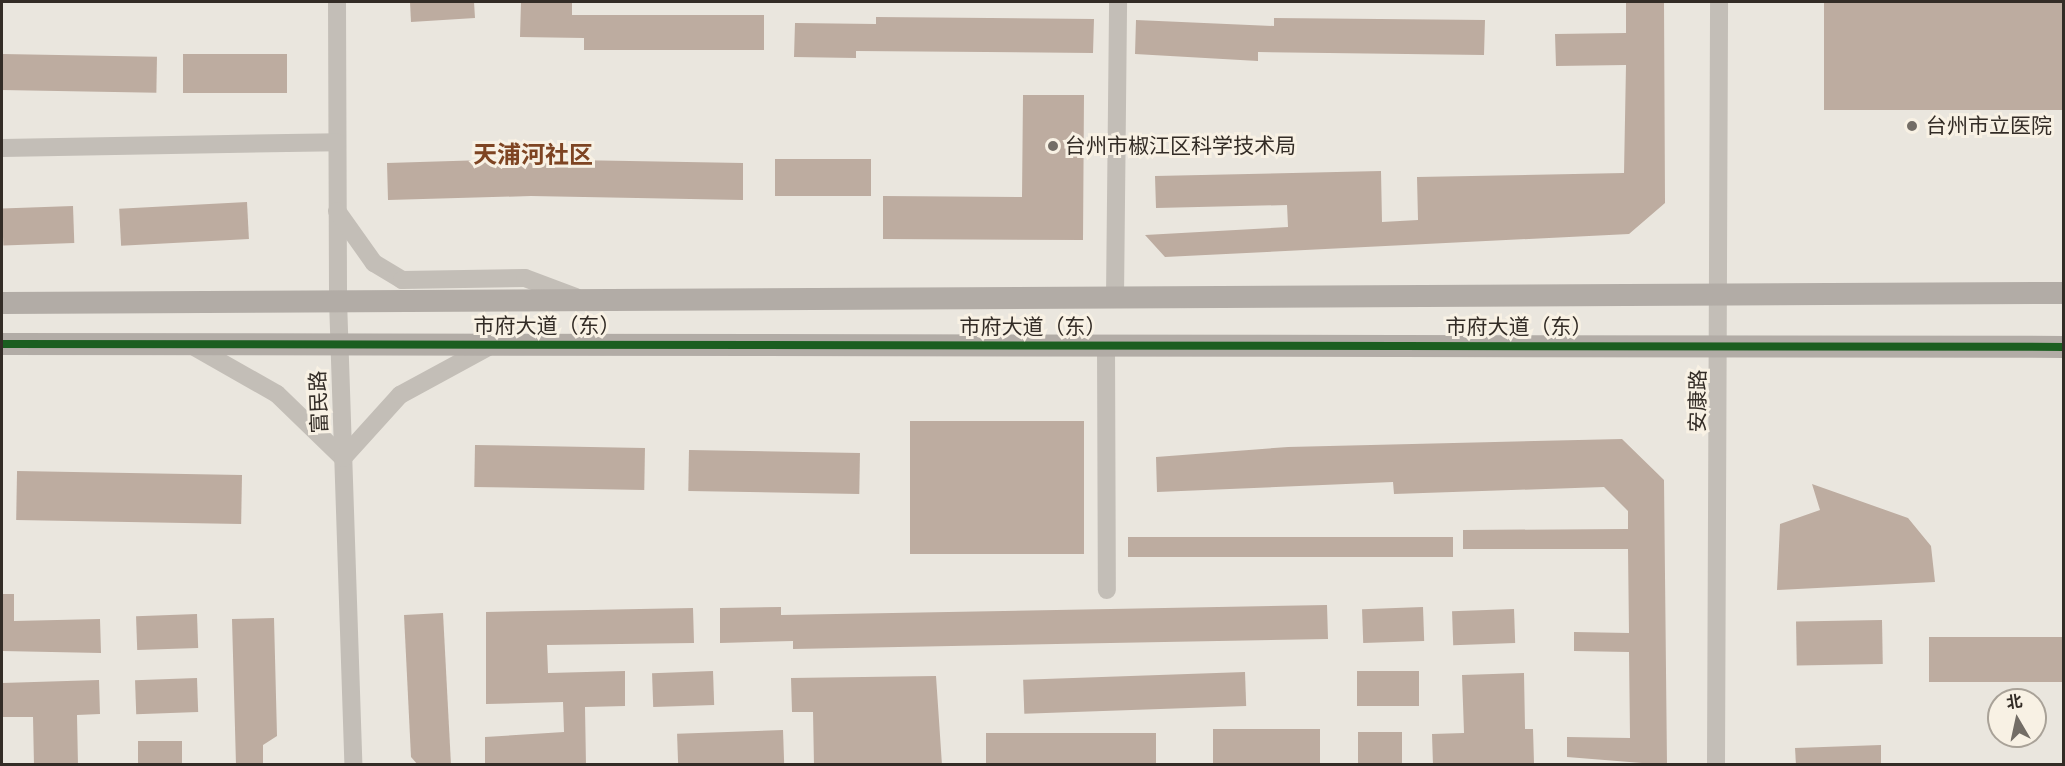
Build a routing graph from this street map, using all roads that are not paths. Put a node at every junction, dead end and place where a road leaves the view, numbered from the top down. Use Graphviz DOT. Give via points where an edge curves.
graph roads {
  1 [pos="337,2"];
  2 [pos="1118,2"];
  3 [pos="1719,2"];
  4 [pos="337,142"];
  5 [pos="2,148"];
  6 [pos="338,211"];
  7 [pos="2064,293"];
  8 [pos="1721,294"];
  9 [pos="1115,297"];
  10 [pos="584,299"];
  11 [pos="338,300"];
  12 [pos="2,303"];
  13 [pos="2,344"];
  14 [pos="189,344"];
  15 [pos="339,344"];
  16 [pos="494,344"];
  17 [pos="1106,345"];
  18 [pos="1721,345"];
  19 [pos="2064,347"];
  20 [pos="343,458"];
  21 [pos="1107,590"];
  22 [pos="353,765"];
  23 [pos="1716,765"];
  1 -- 4 [label="street, 富民路"];
  2 -- 9 [label="street"];
  3 -- 8 [label="street, 安康路"];
  4 -- 5 [label="street"];
  4 -- 6 [label="street, 富民路"];
  6 -- 10 [label="street" via="374,263 402,280 525,278"];
  6 -- 11 [label="street, 富民路"];
  7 -- 8 [label="main road, 市府大道（东）"];
  8 -- 9 [label="main road, 市府大道（东）"];
  8 -- 18 [label="street, 安康路"];
  9 -- 10 [label="main road, 市府大道（东）"];
  10 -- 11 [label="main road, 市府大道（东）"];
  11 -- 12 [label="main road, 市府大道（东）"];
  11 -- 15 [label="street, 富民路"];
  13 -- 14 [label="main road, 市府大道（东）"];
  14 -- 15 [label="main road, 市府大道（东）"];
  14 -- 20 [label="street" via="277,394"];
  15 -- 16 [label="main road, 市府大道（东）"];
  15 -- 20 [label="street, 富民路"];
  16 -- 17 [label="main road, 市府大道（东）"];
  16 -- 20 [label="street" via="400,396"];
  17 -- 18 [label="main road, 市府大道（东）"];
  17 -- 21 [label="street"];
  18 -- 19 [label="main road, 市府大道（东）"];
  18 -- 23 [label="street, 安康路"];
  20 -- 22 [label="street, 富民路"];
}
